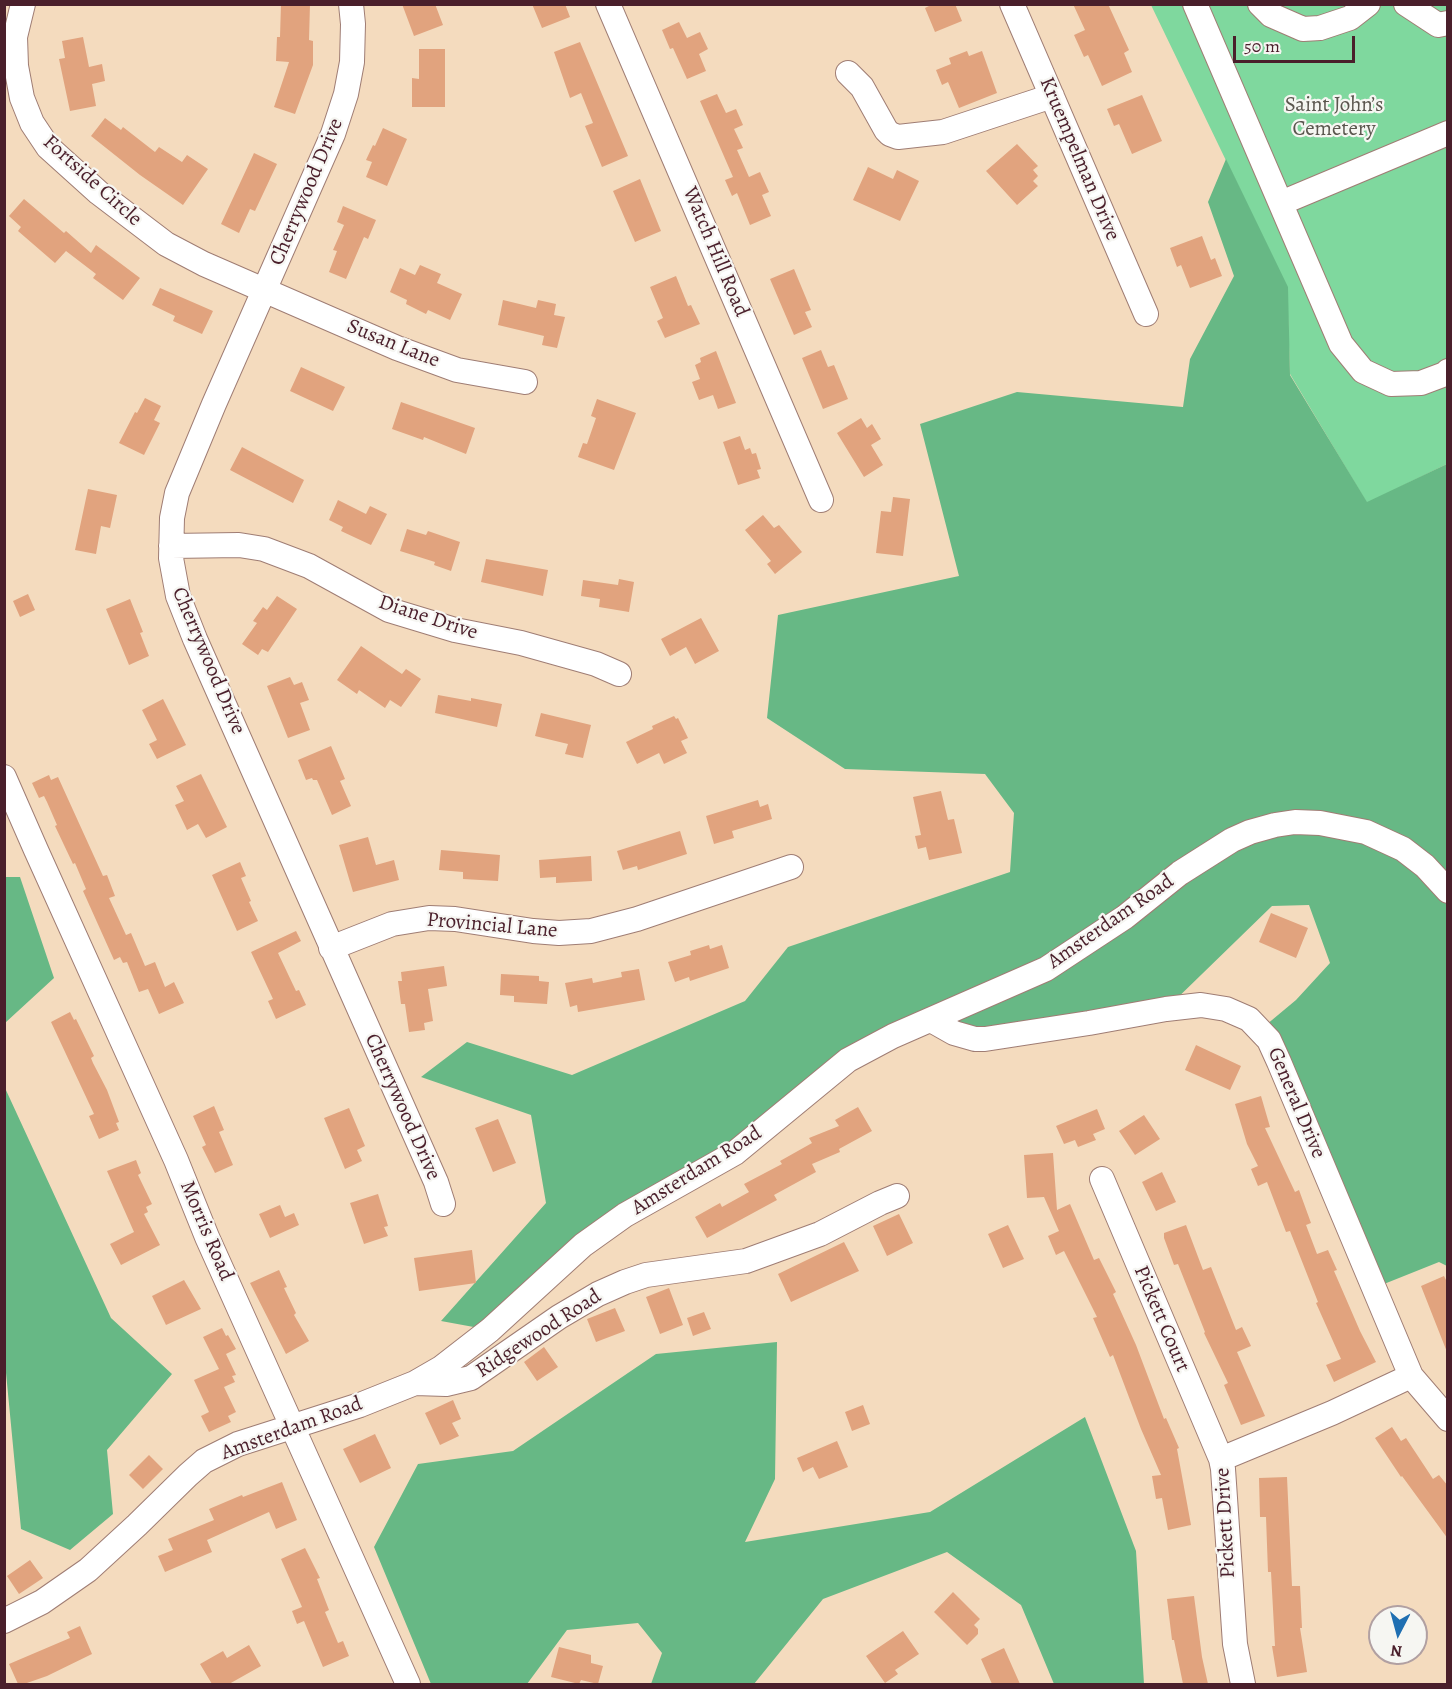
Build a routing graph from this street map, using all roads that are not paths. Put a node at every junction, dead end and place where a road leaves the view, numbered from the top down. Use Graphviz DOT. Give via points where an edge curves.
graph roads {
  1 [pos="23,4"];
  2 [pos="351,4"];
  3 [pos="608,4"];
  4 [pos="1012,4"];
  5 [pos="1195,4"];
  6 [pos="1260,4"];
  7 [pos="1368,4"];
  8 [pos="1406,4"];
  9 [pos="1444,31"];
  10 [pos="848,73"];
  11 [pos="1052,96"];
  12 [pos="1448,133"];
  13 [pos="1281,203"];
  14 [pos="265,289"];
  15 [pos="1146,314"];
  16 [pos="1448,371"];
  17 [pos="525,382"];
  18 [pos="821,500"];
  19 [pos="171,546"];
  20 [pos="619,674"];
  21 [pos="4,777"];
  22 [pos="791,867"];
  23 [pos="1448,891"];
  24 [pos="331,948"];
  25 [pos="931,1020"];
  26 [pos="1102,1179"];
  27 [pos="897,1196"];
  28 [pos="443,1204"];
  29 [pos="1411,1376"];
  30 [pos="415,1383"];
  31 [pos="1448,1419"];
  32 [pos="292,1427"];
  33 [pos="1221,1459"];
  34 [pos="4,1621"];
  35 [pos="408,1684"];
  36 [pos="1243,1684"];
  1 -- 14 [label="street, Fortside Circle" via="15,37 18,82 32,123 48,147 99,193 166,244"];
  2 -- 14 [label="street, Cherrywood Drive" via="352,62 346,94 333,134"];
  3 -- 18 [label="street, Watch Hill Road"];
  4 -- 11 [label="street, Kruempelman Drive"];
  5 -- 13 [label="street"];
  6 -- 7 [label="street" via="1271,15 1303,29 1350,18"];
  8 -- 9 [label="street"];
  10 -- 11 [label="street" via="862,87 886,130 898,136 943,132"];
  11 -- 15 [label="street, Kruempelman Drive"];
  12 -- 13 [label="street"];
  13 -- 16 [label="street" via="1341,344 1363,371 1391,384 1421,382"];
  14 -- 17 [label="street, Susan Lane" via="397,348 458,370"];
  14 -- 19 [label="street, Cherrywood Drive" via="177,493"];
  19 -- 20 [label="street, Diane Drive" via="239,545 264,549 309,566 389,610 455,630 521,643"];
  19 -- 24 [label="street, Cherrywood Drive" via="173,578 195,639"];
  21 -- 32 [label="street, Morris Road"];
  22 -- 24 [label="street, Provincial Lane" via="591,931 533,931 429,918 392,924"];
  23 -- 25 [label="street, Amsterdam Road" via="1403,849 1366,832 1320,823 1275,825 1216,849 1125,917 1046,969"];
  24 -- 28 [label="street, Cherrywood Drive"];
  25 -- 29 [label="street, General Drive" via="954,1033 985,1039 1201,1005 1226,1009 1249,1019 1269,1040 1279,1062"];
  25 -- 30 [label="street, Amsterdam Road" via="848,1060 735,1153 625,1215 583,1245 490,1330"];
  26 -- 33 [label="street, Pickett Court"];
  27 -- 30 [label="street, Ridgewood Road" via="820,1234 746,1261 646,1275 625,1282 559,1317 471,1378 446,1384"];
  29 -- 31 [label="street, General Drive"];
  29 -- 33 [label="street, Pickett Drive"];
  30 -- 32 [label="street, Amsterdam Road"];
  32 -- 34 [label="street, Amsterdam Road" via="238,1444 204,1461 88,1570 42,1602"];
  32 -- 35 [label="street, Morris Road"];
  33 -- 36 [label="street, Pickett Drive" via="1234,1644"];
}
